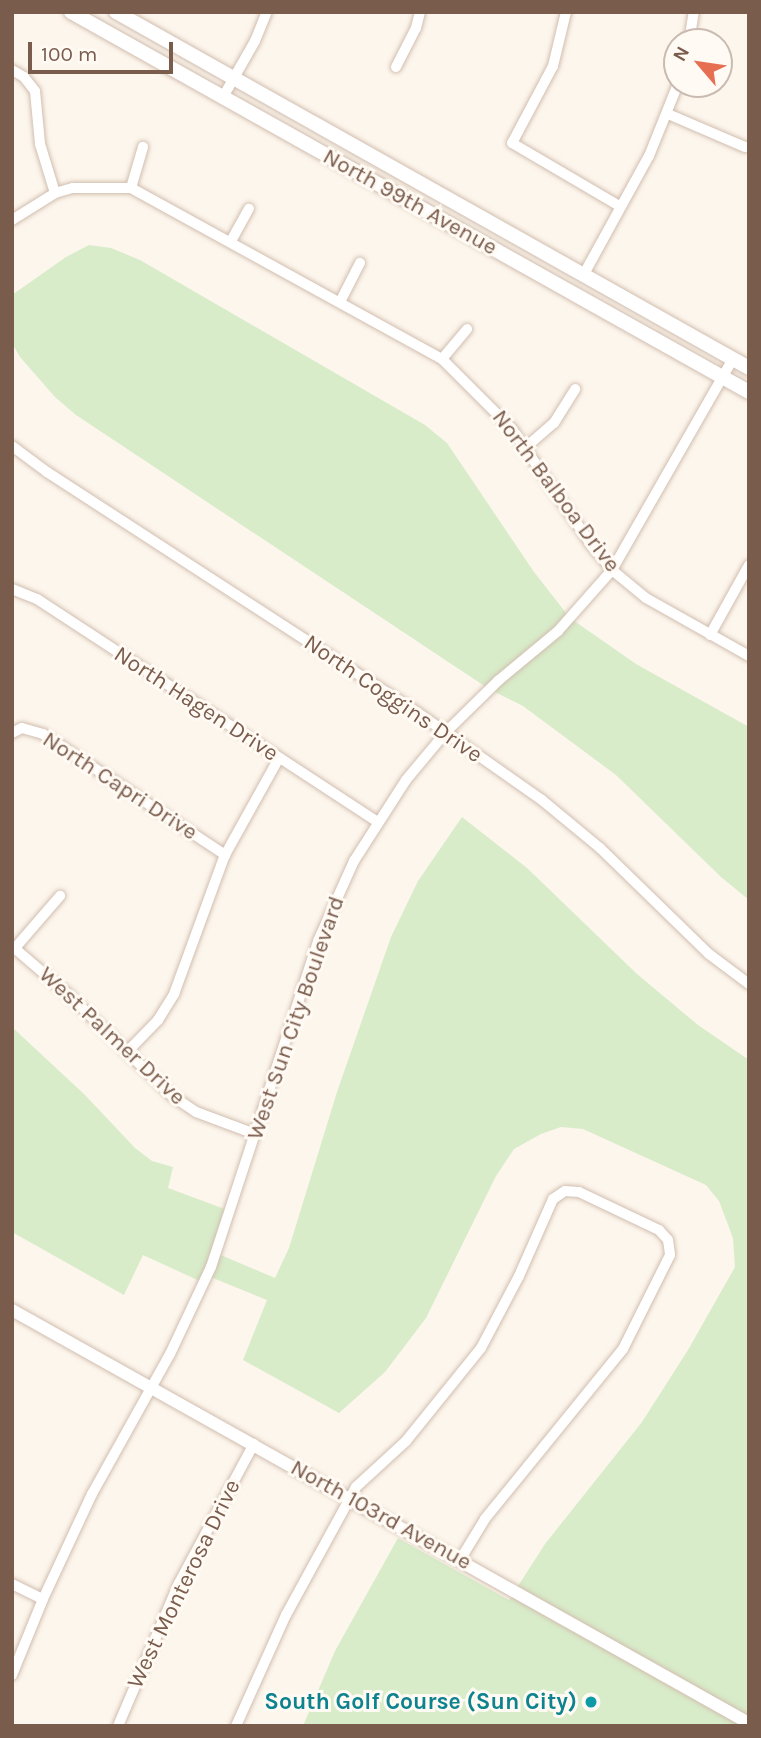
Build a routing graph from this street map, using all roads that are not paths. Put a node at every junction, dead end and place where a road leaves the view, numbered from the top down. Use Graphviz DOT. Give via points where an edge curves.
graph roads {
  1 [pos="71,12"];
  2 [pos="116,12"];
  3 [pos="267,12"];
  4 [pos="420,12"];
  5 [pos="566,12"];
  6 [pos="396,67"];
  7 [pos="12,69"];
  8 [pos="234,79"];
  9 [pos="223,97"];
  10 [pos="673,98"];
  11 [pos="668,114"];
  12 [pos="143,147"];
  13 [pos="745,147"];
  14 [pos="131,188"];
  15 [pos="55,192"];
  16 [pos="621,207"];
  17 [pos="250,209"];
  18 [pos="12,220"];
  19 [pos="231,242"];
  20 [pos="360,262"];
  21 [pos="584,274"];
  22 [pos="340,302"];
  23 [pos="658,317"];
  24 [pos="467,329"];
  25 [pos="648,335"];
  26 [pos="442,359"];
  27 [pos="733,359"];
  28 [pos="749,368"];
  29 [pos="723,377"];
  30 [pos="575,389"];
  31 [pos="749,391"];
  32 [pos="12,446"];
  33 [pos="525,448"];
  34 [pos="749,565"];
  35 [pos="612,570"];
  36 [pos="12,589"];
  37 [pos="710,635"];
  38 [pos="749,656"];
  39 [pos="446,732"];
  40 [pos="12,733"];
  41 [pos="279,758"];
  42 [pos="378,822"];
  43 [pos="225,855"];
  44 [pos="60,895"];
  45 [pos="14,947"];
  46 [pos="749,984"];
  47 [pos="127,1052"];
  48 [pos="256,1134"];
  49 [pos="12,1310"];
  50 [pos="152,1387"];
  51 [pos="254,1444"];
  52 [pos="350,1498"];
  53 [pos="460,1560"];
  54 [pos="12,1584"];
  55 [pos="43,1599"];
  56 [pos="12,1675"];
  57 [pos="749,1723"];
  58 [pos="118,1726"];
  59 [pos="236,1726"];
  1 -- 9 [label="main road, North 99th Avenue"];
  2 -- 8 [label="main road, North 99th Avenue"];
  3 -- 8 [label="street"];
  4 -- 6 [label="street"];
  5 -- 16 [label="street" via="553,66 512,143"];
  7 -- 15 [label="street" via="35,92 40,144"];
  8 -- 9 [label="street"];
  8 -- 21 [label="main road, North 99th Avenue"];
  9 -- 25 [label="main road, North 99th Avenue"];
  10 -- 11 [label="street"];
  11 -- 13 [label="street"];
  11 -- 16 [label="street"];
  12 -- 14 [label="street"];
  14 -- 15 [label="street, North Balboa Drive" via="91,186"];
  14 -- 19 [label="street, North Balboa Drive"];
  15 -- 18 [label="street, North Balboa Drive"];
  16 -- 21 [label="street"];
  17 -- 19 [label="street"];
  19 -- 22 [label="street, North Balboa Drive"];
  20 -- 22 [label="street"];
  21 -- 23 [label="main road, North 99th Avenue"];
  22 -- 26 [label="street, North Balboa Drive"];
  23 -- 25 [label="main road"];
  23 -- 27 [label="main road, North 99th Avenue"];
  24 -- 26 [label="street"];
  25 -- 29 [label="main road, North 99th Avenue"];
  26 -- 33 [label="street, North Balboa Drive" via="499,413"];
  27 -- 28 [label="main road, North 99th Avenue"];
  27 -- 29 [label="street, West Sun City Boulevard"];
  29 -- 31 [label="main road, North 99th Avenue"];
  29 -- 35 [label="street, West Sun City Boulevard"];
  30 -- 33 [label="street" via="554,423"];
  32 -- 39 [label="street, North Coggins Drive"];
  33 -- 35 [label="street, North Balboa Drive"];
  34 -- 37 [label="street"];
  35 -- 37 [label="street, North Balboa Drive" via="646,598"];
  35 -- 39 [label="street, West Sun City Boulevard" via="558,631"];
  36 -- 41 [label="street, North Hagen Drive" via="37,599"];
  37 -- 38 [label="street, North Balboa Drive"];
  39 -- 42 [label="street, West Sun City Boulevard"];
  39 -- 46 [label="street, North Coggins Drive" via="566,818 709,954"];
  40 -- 43 [label="street, North Capri Drive" via="22,728 43,734"];
  41 -- 42 [label="street, North Hagen Drive"];
  41 -- 43 [label="street"];
  42 -- 48 [label="street, West Sun City Boulevard" via="354,861 318,941"];
  43 -- 47 [label="street" via="174,994 158,1020"];
  44 -- 45 [label="street"];
  45 -- 47 [label="street, West Palmer Drive"];
  47 -- 48 [label="street, West Palmer Drive" via="171,1095 196,1112"];
  48 -- 50 [label="street, West Sun City Boulevard" via="211,1267"];
  49 -- 50 [label="street, North 103rd Avenue"];
  50 -- 51 [label="street, North 103rd Avenue"];
  50 -- 55 [label="street, West Sun City Boulevard" via="92,1494"];
  51 -- 52 [label="street, North 103rd Avenue"];
  51 -- 58 [label="street, West Monterosa Drive" via="179,1583"];
  52 -- 53 [label="street, North 103rd Avenue"];
  52 -- 53 [label="street" via="368,1473 406,1441 481,1348 553,1199 573,1191 664,1234 670,1247 664,1269 609,1368 485,1519"];
  52 -- 59 [label="street" via="281,1626"];
  53 -- 57 [label="street, North 103rd Avenue"];
  54 -- 55 [label="street"];
  55 -- 56 [label="street, West Sun City Boulevard"];
}
